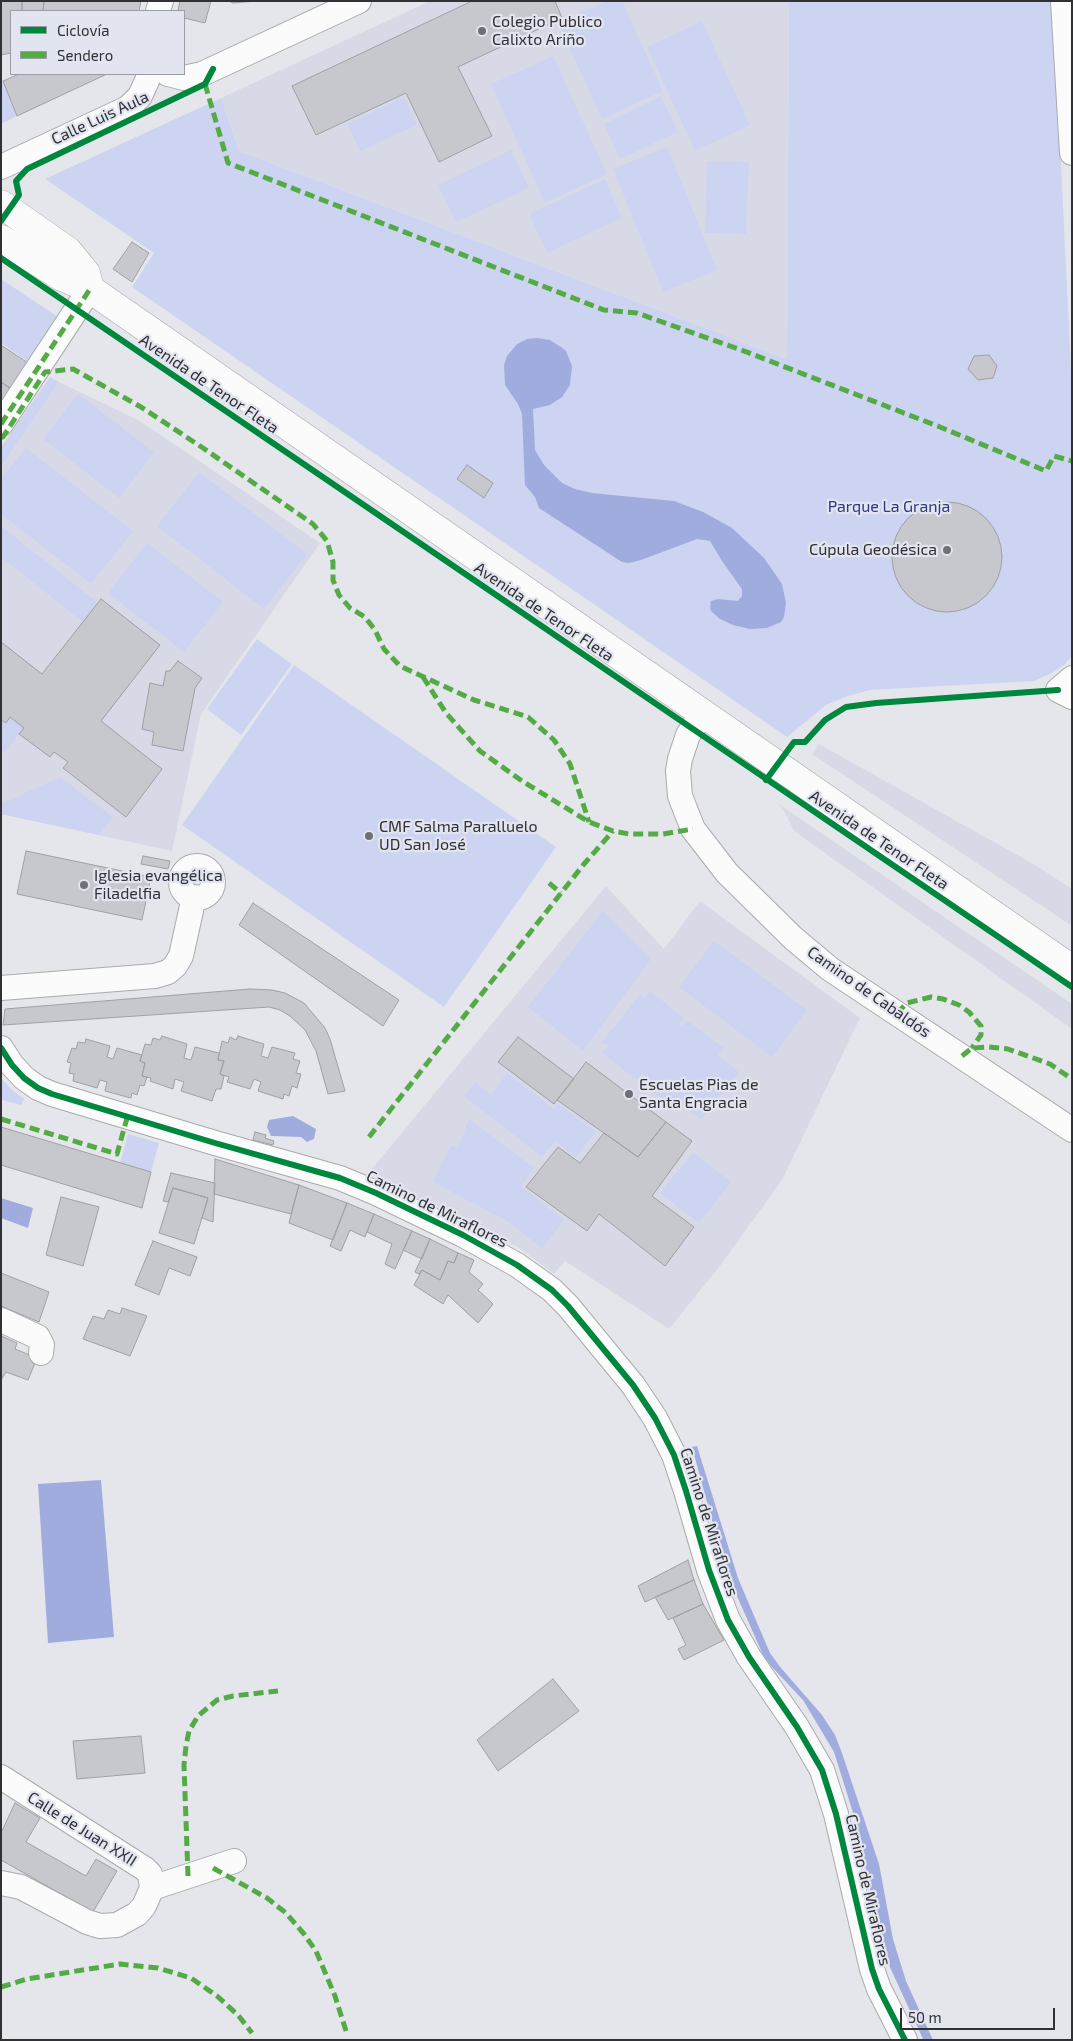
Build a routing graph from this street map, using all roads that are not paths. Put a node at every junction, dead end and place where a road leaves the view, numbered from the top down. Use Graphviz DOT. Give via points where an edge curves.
graph roads {
  1 [pos="359,1"];
  2 [pos="1063,1"];
  3 [pos="156,75"];
  4 [pos="1072,153"];
  5 [pos="1,167"];
  6 [pos="1,204"];
  7 [pos="1,239"];
  8 [pos="90,289"];
  9 [pos="1,424"];
  10 [pos="1072,678"];
  11 [pos="1072,697"];
  12 [pos="702,714"];
  13 [pos="194,897"];
  14 [pos="1072,969"];
  15 [pos="1,988"];
  16 [pos="1,1048"];
  17 [pos="1072,1130"];
  18 [pos="1,1320"];
  19 [pos="40,1353"];
  20 [pos="1,1777"];
  21 [pos="234,1861"];
  22 [pos="1,1883"];
  23 [pos="152,1888"];
  24 [pos="905,2040"];
  1 -- 3 [label="street" via="202,74 184,78"];
  2 -- 4 [label="street"];
  3 -- 5 [label="street, Calle Luis Aula" via="128,108"];
  6 -- 8 [label="main road" via="68,250 86,273"];
  7 -- 8 [label="main road, Avenida de Tenor Fleta" via="62,277"];
  8 -- 9 [label="street"];
  8 -- 12 [label="main road, Avenida de Tenor Fleta"];
  10 -- 11 [label="street" via="1058,690"];
  12 -- 14 [label="main road, Avenida de Tenor Fleta"];
  12 -- 17 [label="street, Camino de Cabaldós" via="688,735 680,760 680,796 693,829 727,873 830,969"];
  13 -- 15 [label="street" via="181,956 168,972 155,976"];
  16 -- 24 [label="street, Camino de Miraflores" via="24,1078 52,1094 340,1178 376,1193 517,1265 568,1306 633,1385 655,1418 677,1464 709,1570 728,1620 822,1770 872,1969"];
  18 -- 19 [label="street" via="38,1337 42,1345"];
  20 -- 23 [label="street, Calle de Juan XXII" via="140,1866 150,1874"];
  21 -- 23 [label="street"];
  22 -- 23 [label="street" via="21,1887 100,1926 117,1925 137,1914"];
}
